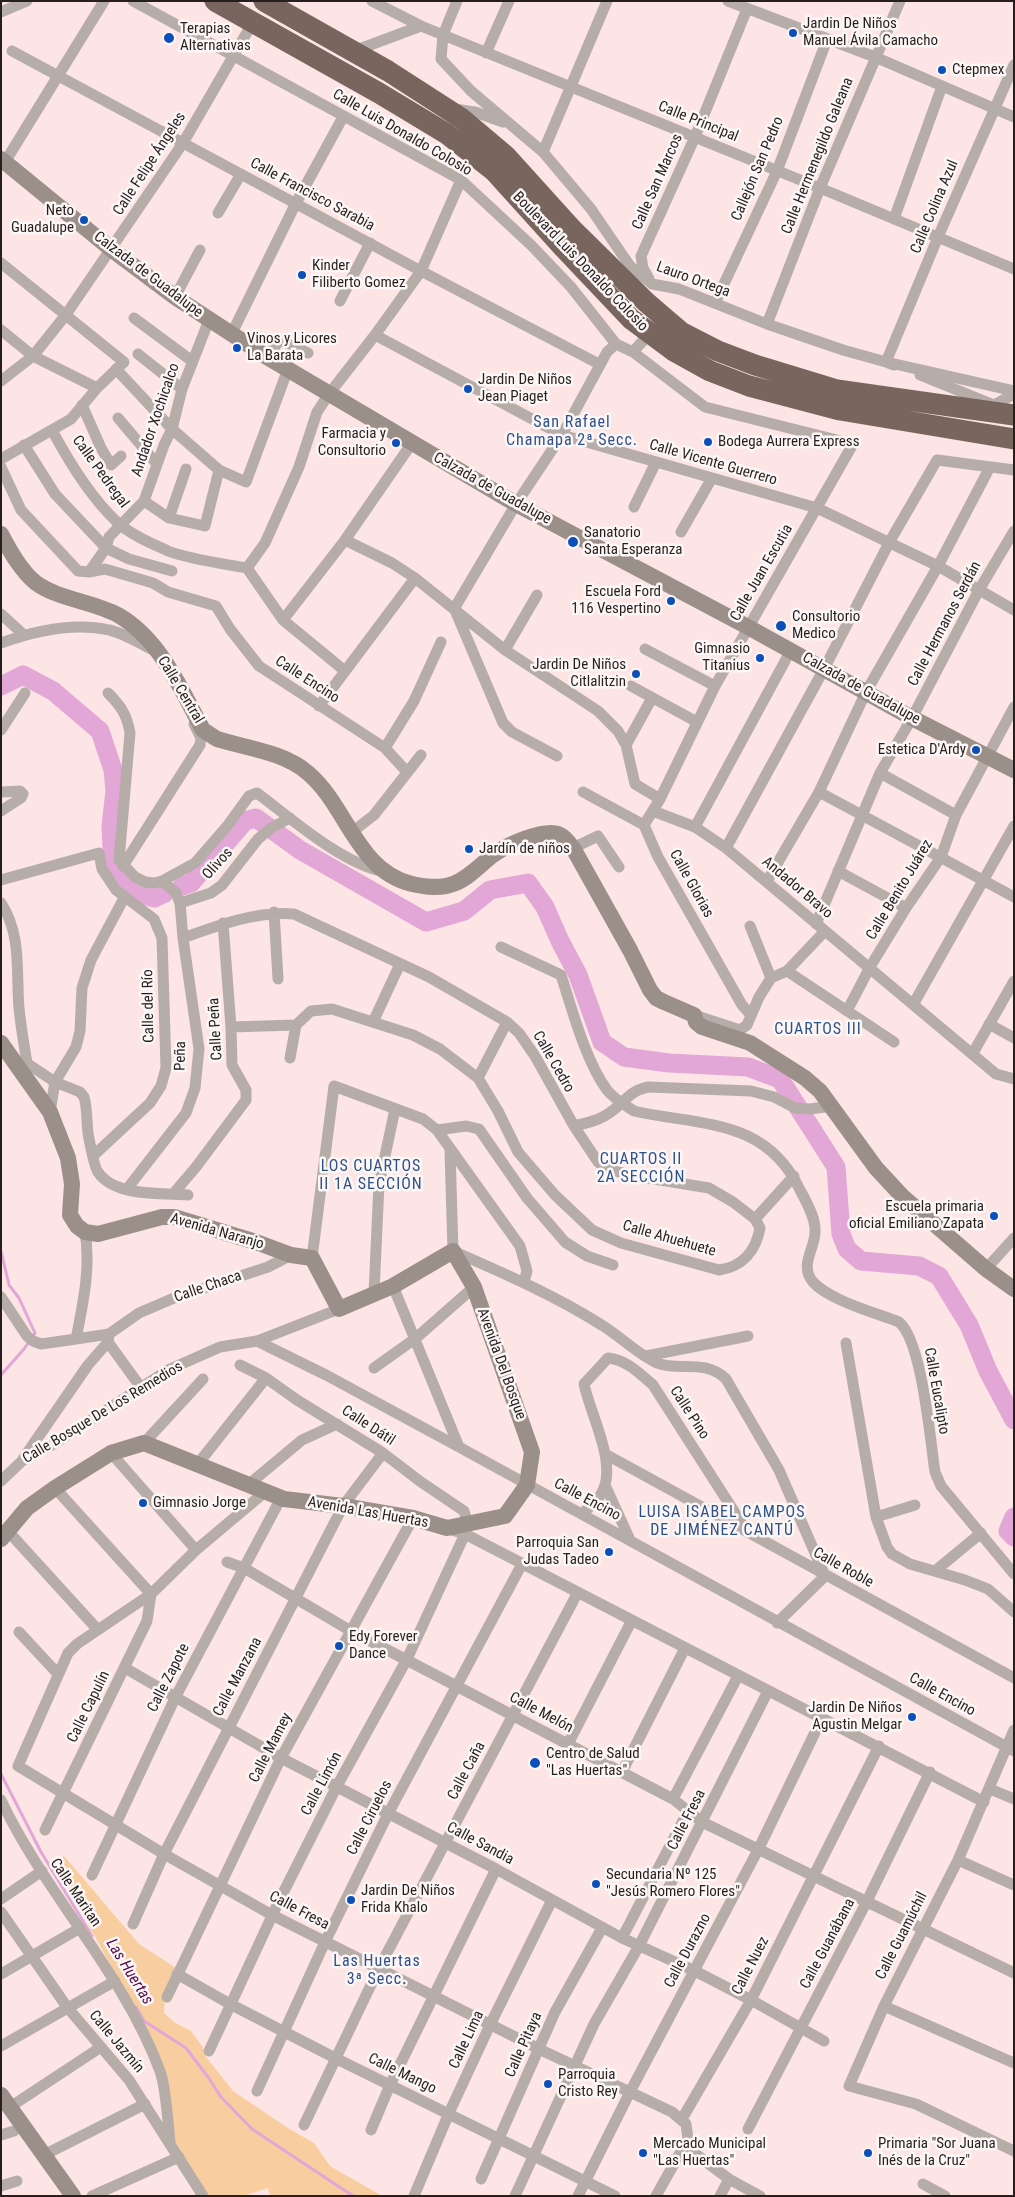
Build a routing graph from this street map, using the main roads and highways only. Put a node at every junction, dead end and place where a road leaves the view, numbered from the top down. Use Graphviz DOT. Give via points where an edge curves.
graph roads {
  1 [pos="215,1"];
  2 [pos="264,1"];
  3 [pos="1014,415"];
  4 [pos="1014,439"];
  1 -- 4 [label="highway, Boulevard Luis Donaldo Colosio" via="447,134 494,172 632,319 674,352 749,386 840,410"];
  2 -- 3 [label="highway, Boulevard Luis Donaldo Colosio" via="388,70 461,118 506,156 590,247 681,332 754,366 837,390"];
}
